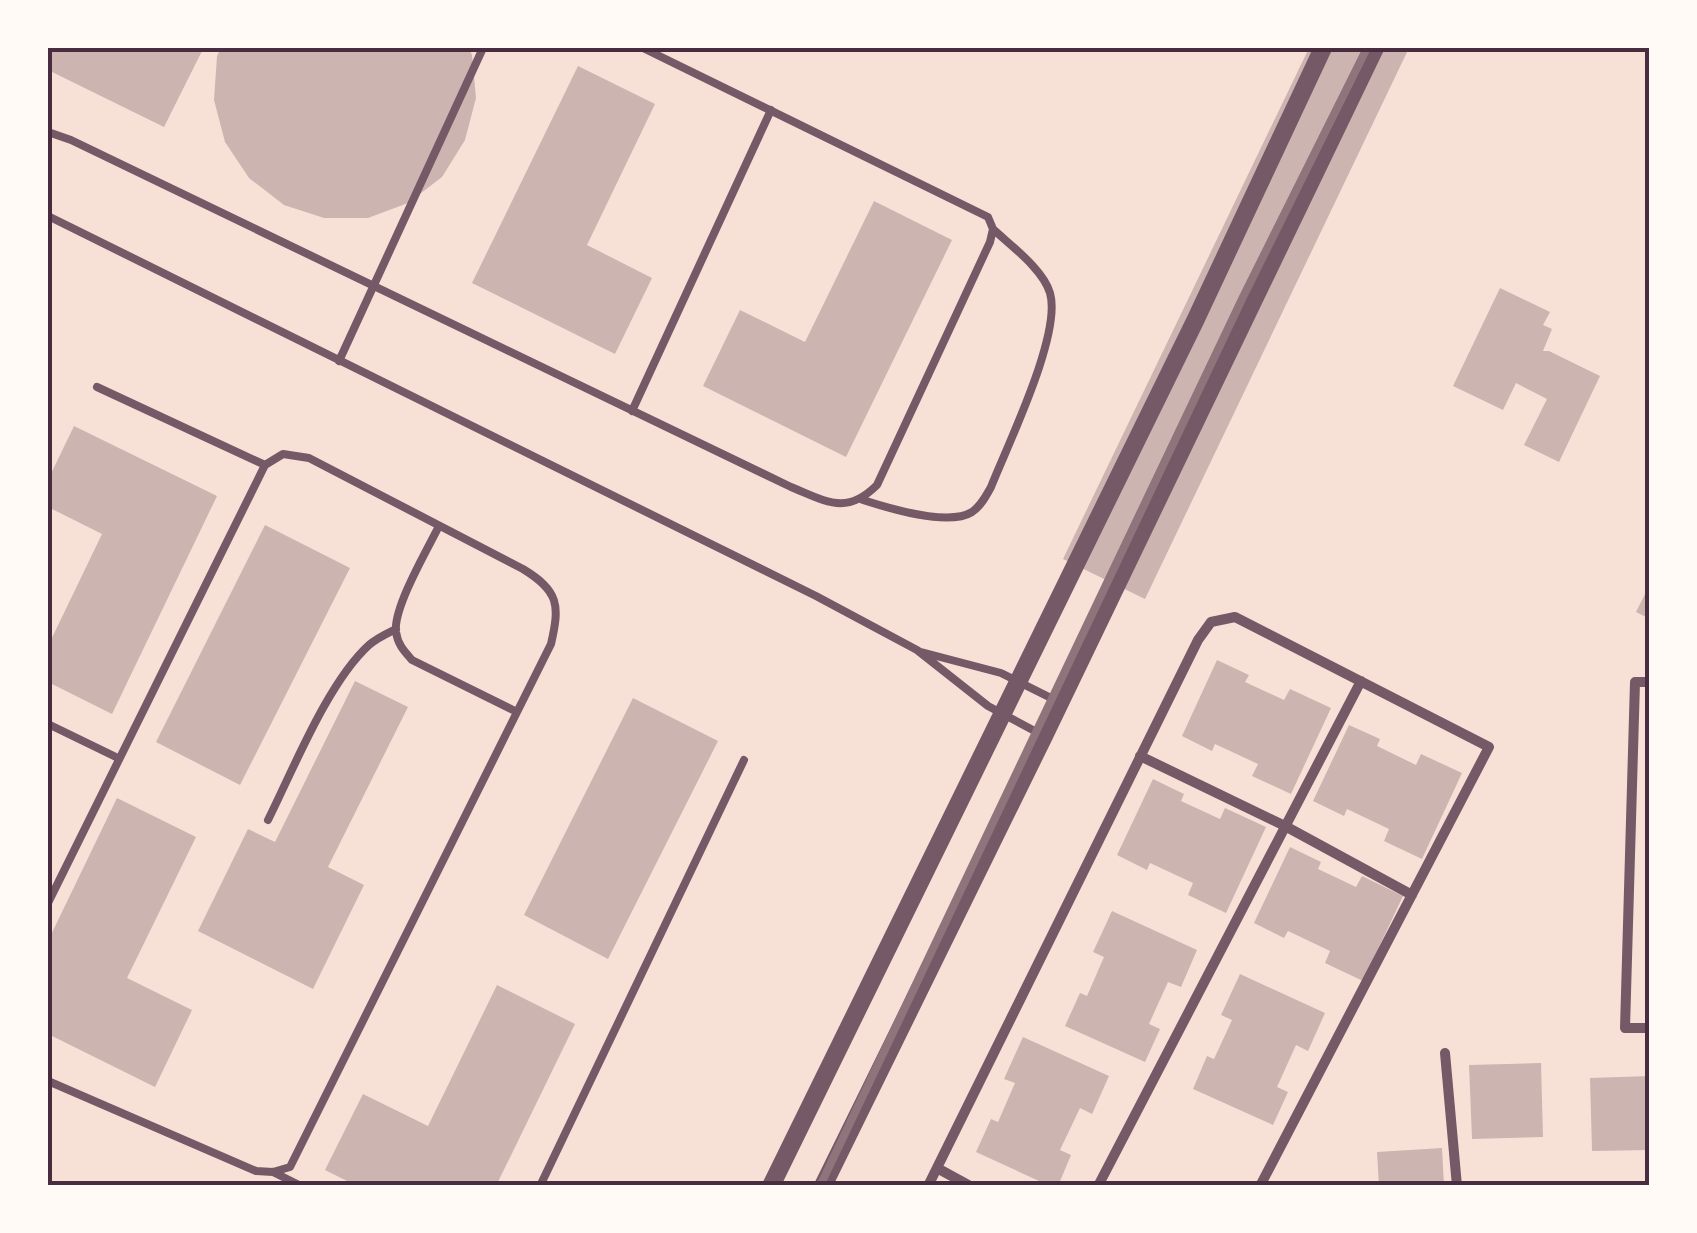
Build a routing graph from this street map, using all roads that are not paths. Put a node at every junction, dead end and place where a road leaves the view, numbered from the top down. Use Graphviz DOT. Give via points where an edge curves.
graph roads {
  1 [pos="484,48"];
  2 [pos="643,48"];
  3 [pos="1323,48"];
  4 [pos="1375,48"];
  5 [pos="771,110"];
  6 [pos="48,132"];
  7 [pos="48,216"];
  8 [pos="992,228"];
  9 [pos="372,286"];
  10 [pos="339,360"];
  11 [pos="97,388"];
  12 [pos="632,410"];
  13 [pos="265,464"];
  14 [pos="862,500"];
  15 [pos="439,526"];
  16 [pos="396,630"];
  17 [pos="916,650"];
  18 [pos="1018,681"];
  19 [pos="1360,681"];
  20 [pos="1650,682"];
  21 [pos="1060,703"];
  22 [pos="517,712"];
  23 [pos="1002,712"];
  24 [pos="48,724"];
  25 [pos="1044,736"];
  26 [pos="1140,756"];
  27 [pos="118,758"];
  28 [pos="744,760"];
  29 [pos="268,820"];
  30 [pos="1285,826"];
  31 [pos="1412,895"];
  32 [pos="48,904"];
  33 [pos="1650,1028"];
  34 [pos="1445,1053"];
  35 [pos="48,1081"];
  36 [pos="936,1168"];
  37 [pos="273,1172"];
  38 [pos="301,1186"];
  39 [pos="540,1186"];
  40 [pos="770,1186"];
  41 [pos="823,1186"];
  42 [pos="928,1186"];
  43 [pos="970,1186"];
  44 [pos="1098,1186"];
  45 [pos="1260,1186"];
  46 [pos="1457,1186"];
  1 -- 9 [label="lane"];
  2 -- 5 [label="lane"];
  3 -- 18 [label="street"];
  4 -- 21 [label="street"];
  5 -- 8 [label="lane" via="988,217"];
  5 -- 12 [label="lane"];
  6 -- 9 [label="lane"];
  7 -- 10 [label="lane"];
  8 -- 14 [label="lane" via="877,485"];
  8 -- 14 [label="lane" via="1041,277 1052,322 991,487 980,505 953,517"];
  9 -- 10 [label="lane"];
  9 -- 12 [label="lane"];
  10 -- 17 [label="lane"];
  11 -- 13 [label="lane"];
  12 -- 14 [label="lane" via="791,488 829,502"];
  13 -- 15 [label="lane" via="283,454 309,458"];
  13 -- 27 [label="lane"];
  15 -- 16 [label="lane" via="398,610"];
  15 -- 22 [label="lane" via="541,580 553,593 558,615 551,644"];
  16 -- 22 [label="lane" via="412,660"];
  16 -- 29 [label="lane" via="366,647 344,674"];
  17 -- 18 [label="lane"];
  17 -- 23 [label="lane"];
  18 -- 21 [label="lane"];
  18 -- 23 [label="street"];
  19 -- 26 [label="street" via="1235,617 1211,622"];
  19 -- 30 [label="street"];
  19 -- 31 [label="street" via="1489,747"];
  20 -- 33 [label="street" via="1635,682 1625,1028"];
  21 -- 25 [label="street"];
  22 -- 37 [label="lane" via="298,1152 290,1166"];
  23 -- 25 [label="lane"];
  23 -- 40 [label="street"];
  24 -- 27 [label="lane"];
  25 -- 41 [label="street"];
  26 -- 30 [label="street"];
  26 -- 36 [label="street"];
  27 -- 32 [label="lane"];
  28 -- 39 [label="lane"];
  30 -- 31 [label="street"];
  30 -- 44 [label="street"];
  31 -- 45 [label="street"];
  34 -- 46 [label="street"];
  35 -- 37 [label="lane" via="256,1171"];
  36 -- 42 [label="street"];
  36 -- 43 [label="street"];
  37 -- 38 [label="lane"];
}
